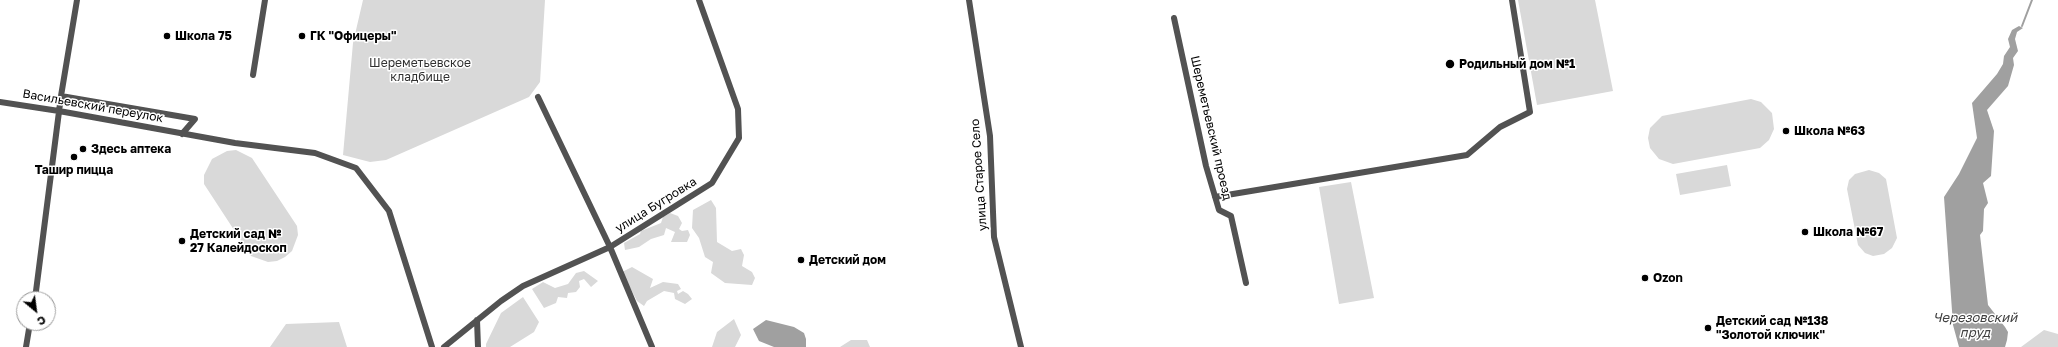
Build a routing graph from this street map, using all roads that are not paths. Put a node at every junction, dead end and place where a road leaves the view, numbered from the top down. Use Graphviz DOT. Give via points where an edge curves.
graph roads {
  1 [pos="77,0"];
  2 [pos="265,0"];
  3 [pos="699,0"];
  4 [pos="970,0"];
  5 [pos="1512,0"];
  6 [pos="1174,18"];
  7 [pos="253,75"];
  8 [pos="61,96"];
  9 [pos="538,96"];
  10 [pos="0,102"];
  11 [pos="59,111"];
  12 [pos="182,134"];
  13 [pos="1215,197"];
  14 [pos="610,247"];
  15 [pos="1246,283"];
  16 [pos="36,291"];
  17 [pos="477,320"];
  18 [pos="29,331"];
  19 [pos="26,347"];
  20 [pos="432,347"];
  21 [pos="444,347"];
  22 [pos="478,347"];
  23 [pos="652,347"];
  24 [pos="1021,347"];
  1 -- 8 [label="street"];
  2 -- 7 [label="street"];
  3 -- 14 [label="street, улица Бугровка" via="738,109 739,138 712,182"];
  4 -- 24 [label="street, улица Старое Село" via="990,136 994,237"];
  5 -- 13 [label="street" via="1530,112 1500,127 1467,155"];
  6 -- 13 [label="street, Шереметьевский проезд"];
  8 -- 11 [label="street"];
  8 -- 12 [label="street" via="195,120"];
  9 -- 14 [label="street"];
  10 -- 11 [label="street, Васильевский переулок"];
  11 -- 12 [label="street, Васильевский переулок"];
  11 -- 16 [label="street"];
  12 -- 20 [label="street, Васильевский переулок" via="315,153 356,168 388,212"];
  13 -- 15 [label="street, Шереметьевский проезд" via="1219,210 1230,216"];
  14 -- 17 [label="street, улица Бугровка" via="523,286"];
  14 -- 23 [label="street"];
  17 -- 21 [label="street, улица Бугровка"];
  17 -- 22 [label="street"];
  18 -- 19 [label="street"];
}
